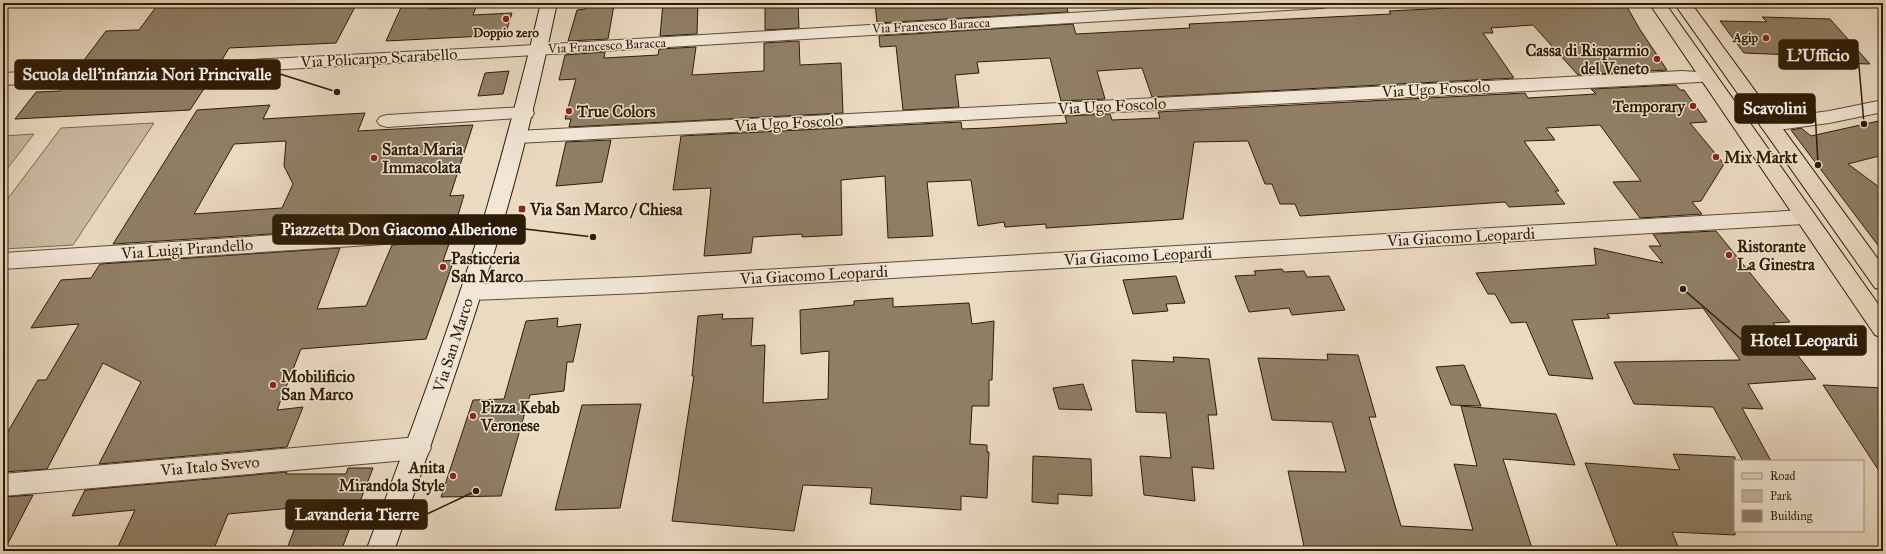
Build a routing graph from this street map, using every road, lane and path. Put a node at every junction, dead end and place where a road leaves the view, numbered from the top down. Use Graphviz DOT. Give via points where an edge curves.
graph roads {
  1 [pos="550,3"];
  2 [pos="1322,3"];
  3 [pos="1657,3"];
  4 [pos="1682,3"];
  5 [pos="540,50"];
  6 [pos="1708,77"];
  7 [pos="3,79"];
  8 [pos="1883,106"];
  9 [pos="525,113"];
  10 [pos="387,121"];
  11 [pos="1770,125"];
  12 [pos="517,137"];
  13 [pos="1804,217"];
  14 [pos="491,229"];
  15 [pos="3,261"];
  16 [pos="1883,282"];
  17 [pos="471,292"];
  18 [pos="1883,329"];
  19 [pos="418,448"];
  20 [pos="3,485"];
  21 [pos="380,551"];
  1 -- 5 [label="street, Via San Marco"];
  2 -- 5 [label="street, Via Francesco Baracca"];
  3 -- 6 [label="main road"];
  4 -- 11 [label="main road"];
  5 -- 7 [label="street, Via Policarpo Scarabello"];
  5 -- 9 [label="street, Via San Marco"];
  6 -- 12 [label="street, Via Ugo Foscolo" via="1666,77"];
  6 -- 13 [label="main road"];
  8 -- 11 [label="street"];
  9 -- 10 [label="street"];
  9 -- 12 [label="street, Via San Marco"];
  11 -- 16 [label="main road"];
  12 -- 14 [label="street, Via San Marco"];
  13 -- 17 [label="street, Via Giacomo Leopardi" via="640,285"];
  13 -- 18 [label="main road"];
  14 -- 15 [label="street, Via Luigi Pirandello"];
  14 -- 17 [label="street, Via San Marco"];
  17 -- 19 [label="street, Via San Marco"];
  19 -- 20 [label="street, Via Italo Svevo"];
  19 -- 21 [label="street, Via San Marco"];
}
